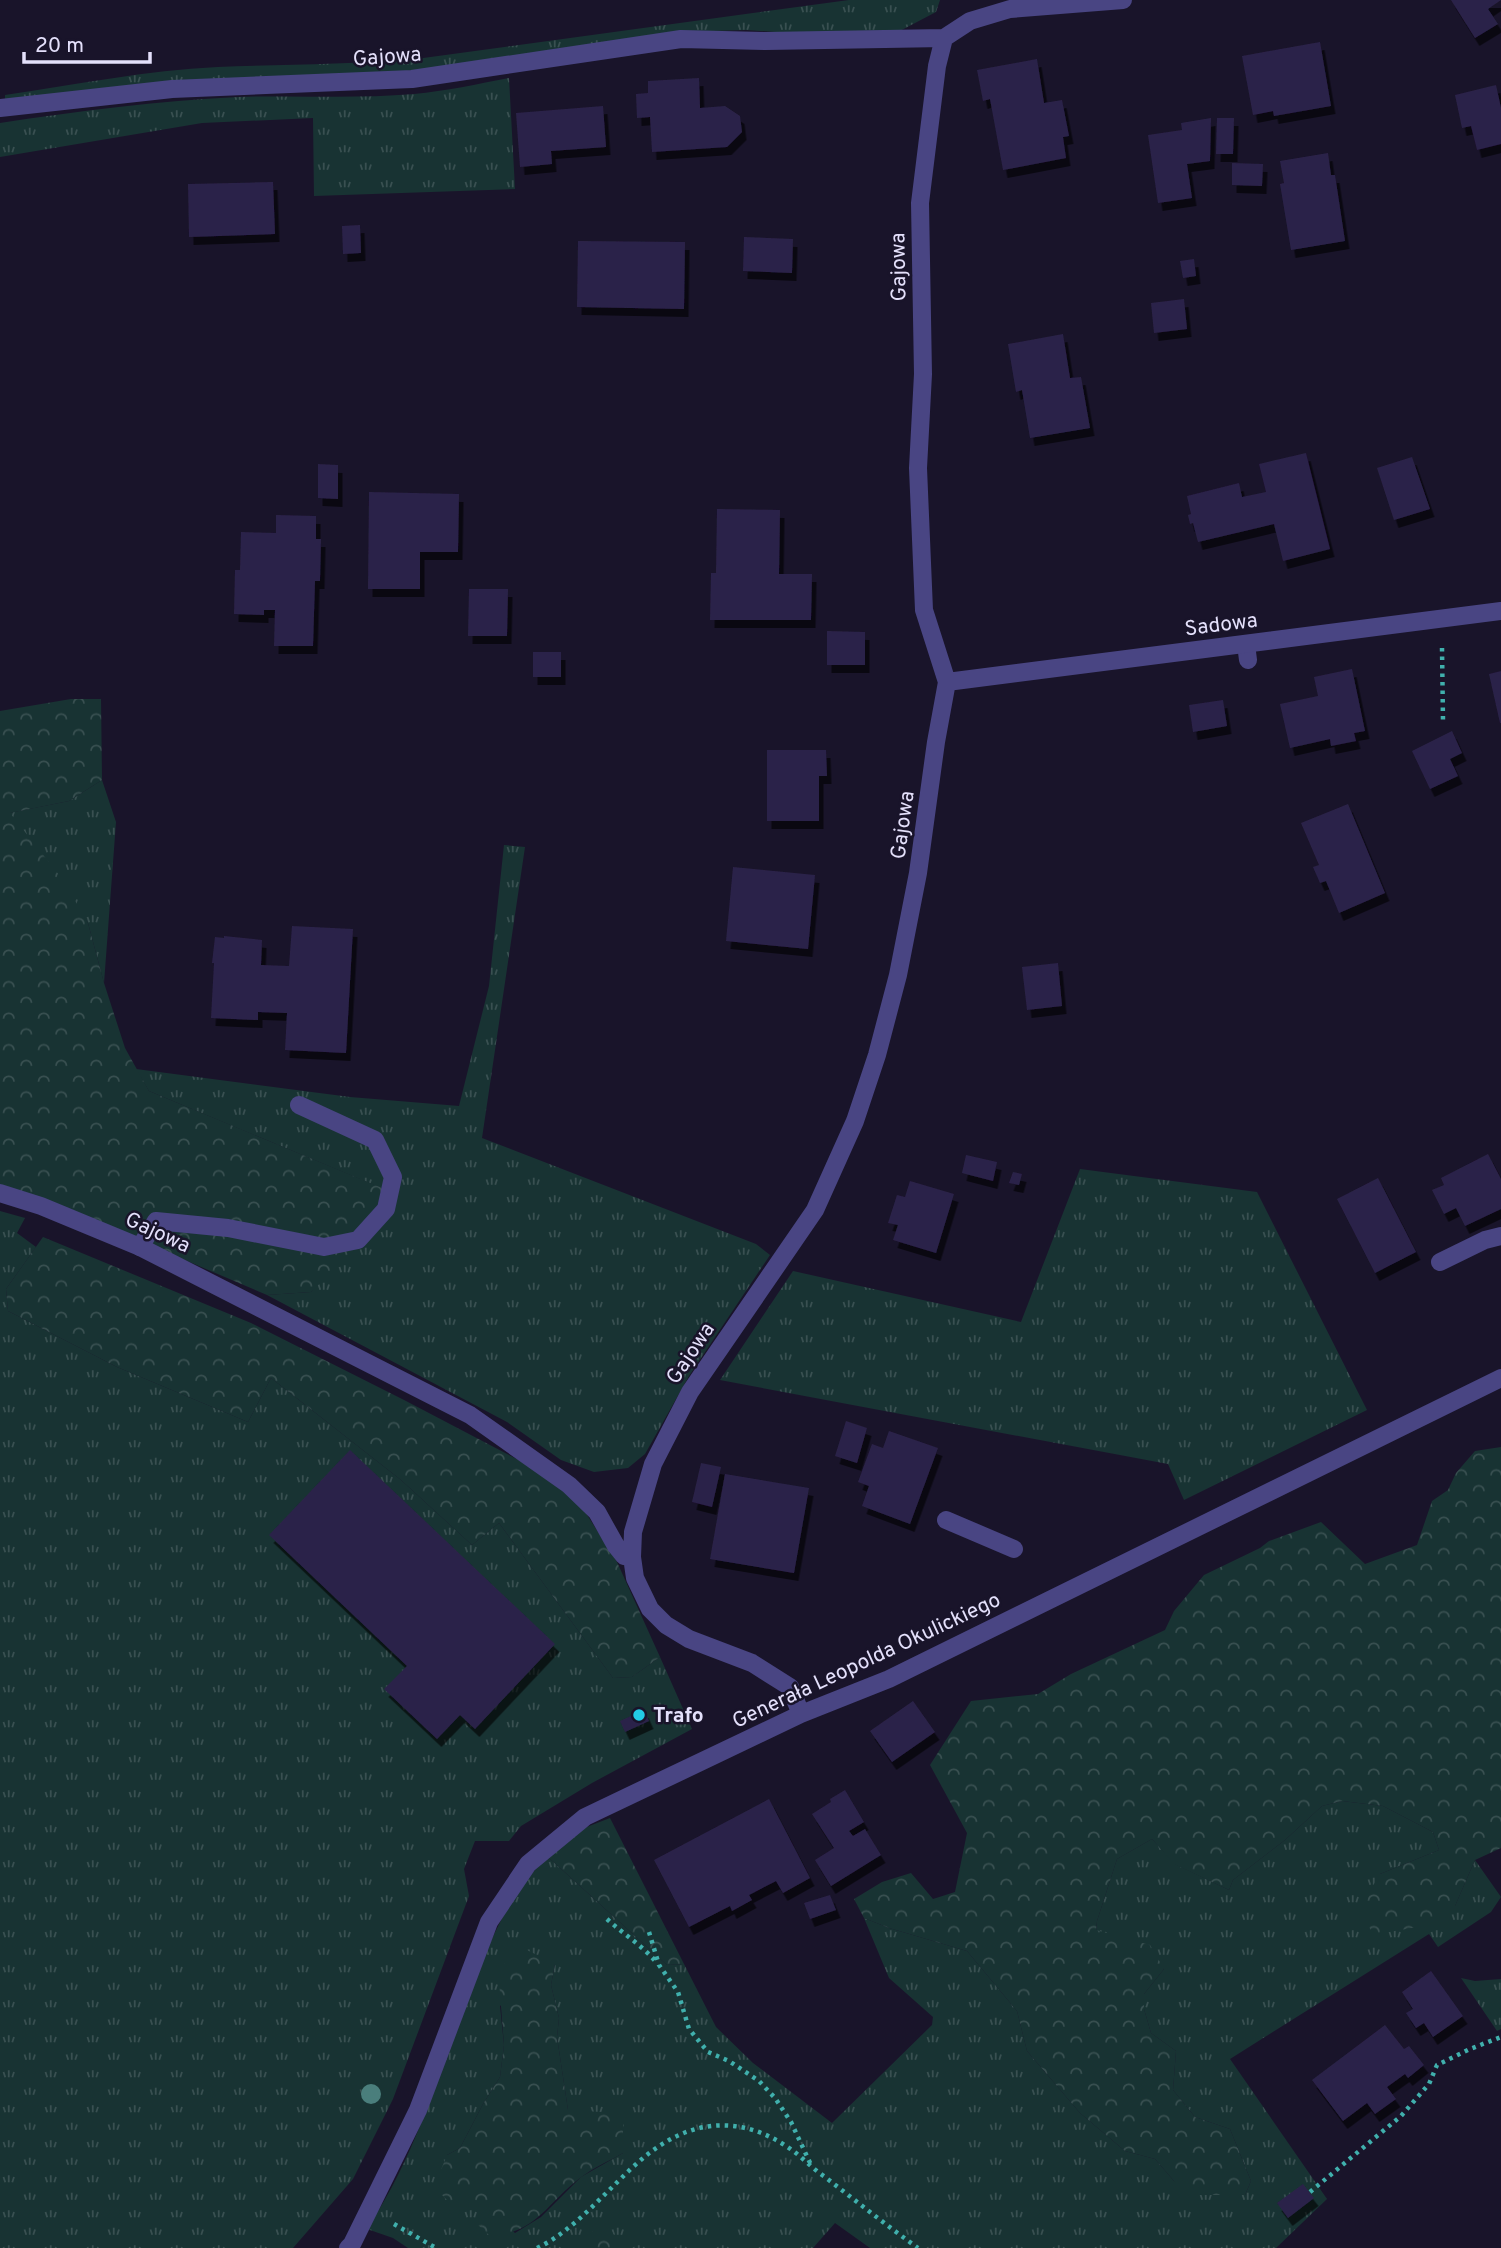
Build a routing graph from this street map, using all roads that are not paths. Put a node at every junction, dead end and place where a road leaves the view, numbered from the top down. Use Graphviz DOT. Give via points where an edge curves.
graph roads {
  1 [pos="1123,0"];
  2 [pos="944,38"];
  3 [pos="0,108"];
  4 [pos="1501,611"];
  5 [pos="947,682"];
  6 [pos="299,1105"];
  7 [pos="0,1193"];
  8 [pos="1501,1236"];
  9 [pos="140,1247"];
  10 [pos="1440,1262"];
  11 [pos="1501,1378"];
  12 [pos="946,1520"];
  13 [pos="1014,1549"];
  14 [pos="632,1557"];
  15 [pos="801,1714"];
  16 [pos="348,2248"];
  1 -- 2 [label="street" via="1010,9 970,21"];
  2 -- 3 [label="street, Gajowa" via="681,39 412,79 173,89"];
  2 -- 5 [label="street, Gajowa" via="920,204 923,374 918,468 924,610"];
  4 -- 5 [label="street, Sadowa" via="1247,652"];
  5 -- 14 [label="street, Gajowa" via="898,975 855,1121 815,1210 690,1392 653,1464 633,1532"];
  6 -- 9 [label="street" via="375,1140 393,1177 386,1209 358,1240 324,1247 228,1228 156,1221"];
  7 -- 9 [label="street, Gajowa"];
  8 -- 10 [label="street"];
  9 -- 14 [label="street, Gajowa" via="470,1415 569,1485 597,1512 615,1546 624,1556"];
  11 -- 15 [label="street, Generała Leopolda Okulickiego" via="889,1679"];
  12 -- 13 [label="street"];
  14 -- 15 [label="street, Gajowa" via="635,1578 650,1609 666,1625 751,1663 790,1687"];
  15 -- 16 [label="street, Generała Leopolda Okulickiego" via="584,1817 528,1864 489,1922 418,2110"];
}
